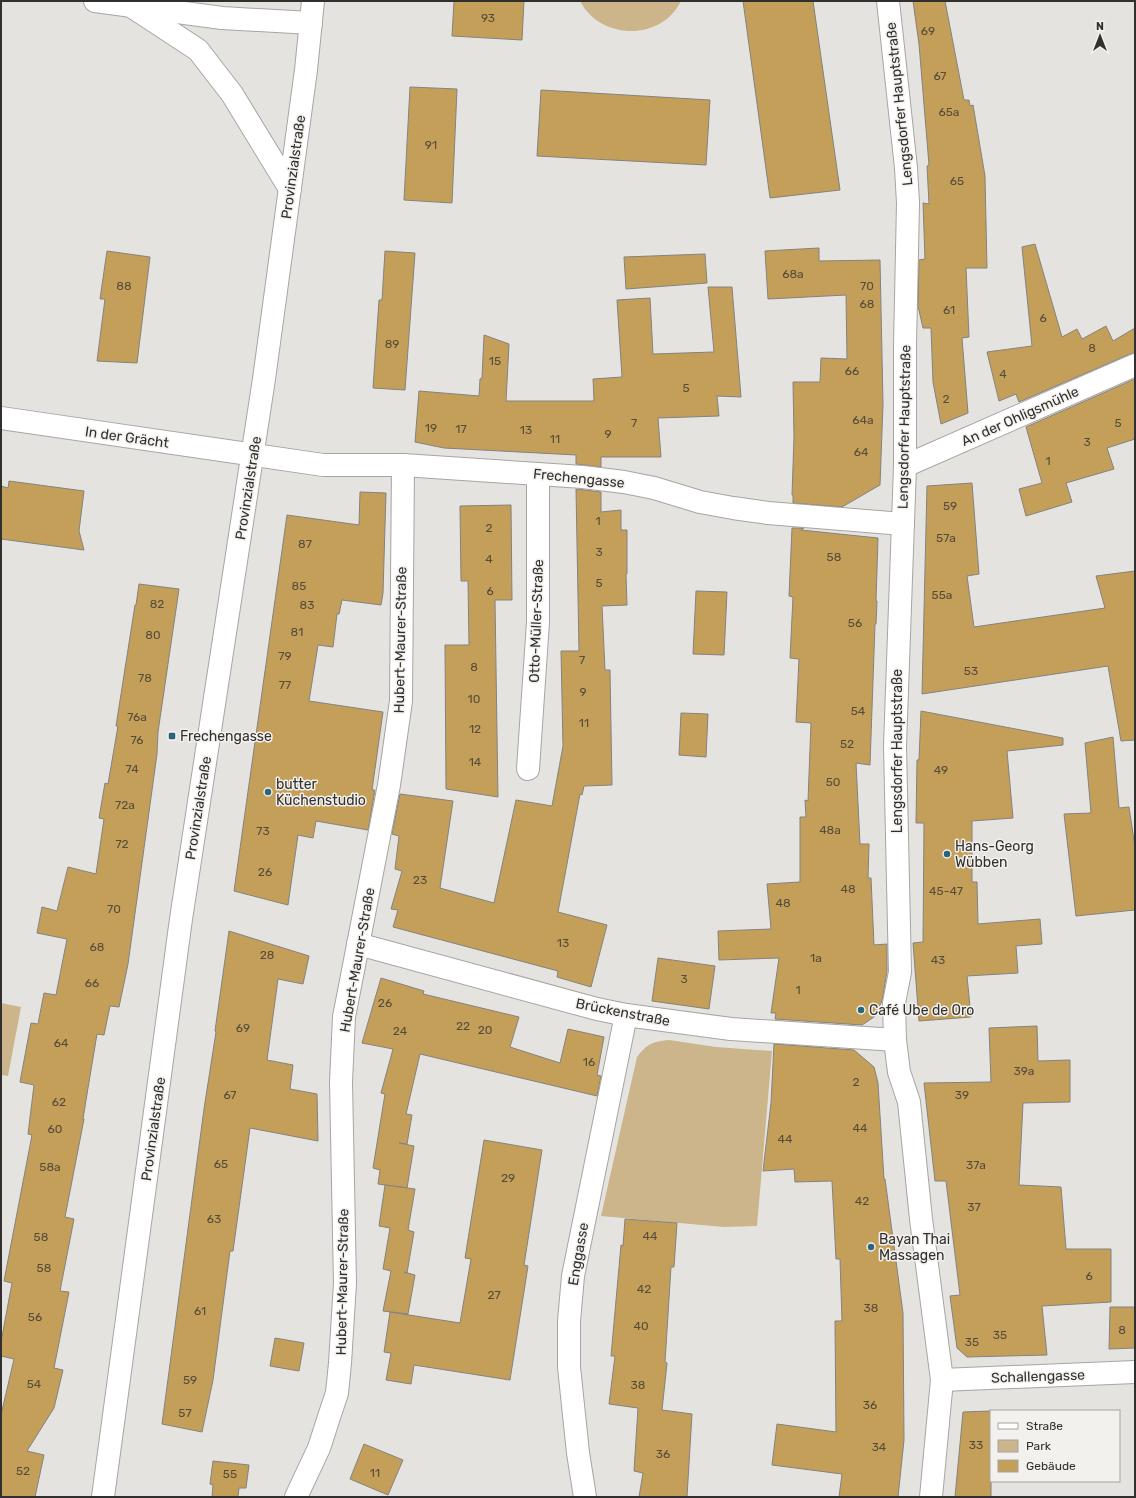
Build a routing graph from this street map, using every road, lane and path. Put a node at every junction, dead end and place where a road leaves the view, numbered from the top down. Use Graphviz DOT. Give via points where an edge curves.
graph roads {
  1 [pos="94,1"];
  2 [pos="313,1"];
  3 [pos="888,1"];
  4 [pos="131,6"];
  5 [pos="311,23"];
  6 [pos="290,189"];
  7 [pos="1135,365"];
  8 [pos="1,418"];
  9 [pos="253,456"];
  10 [pos="403,465"];
  11 [pos="905,466"];
  12 [pos="538,474"];
  13 [pos="903,524"];
  14 [pos="528,769"];
  15 [pos="358,944"];
  16 [pos="626,1015"];
  17 [pos="895,1040"];
  18 [pos="1135,1372"];
  19 [pos="942,1380"];
  20 [pos="103,1497"];
  21 [pos="296,1497"];
  22 [pos="585,1497"];
  23 [pos="931,1497"];
  1 -- 4 [label="main road"];
  2 -- 5 [label="main road, Provinzialstraße"];
  3 -- 11 [label="main road, Lengsdorfer Hauptstraße" via="908,202"];
  4 -- 5 [label="main road" via="222,18"];
  4 -- 6 [label="main road" via="198,50 232,94"];
  5 -- 6 [label="main road, Provinzialstraße"];
  6 -- 9 [label="main road, Provinzialstraße"];
  7 -- 11 [label="main road, An der Ohligsmühle"];
  8 -- 9 [label="main road, In der Grächt"];
  9 -- 10 [label="main road, Frechengasse" via="323,465"];
  9 -- 20 [label="main road, Provinzialstraße" via="181,919"];
  10 -- 12 [label="main road, Frechengasse"];
  10 -- 15 [label="main road, Hubert-Maurer-Straße" via="401,701 389,785"];
  11 -- 13 [label="main road, Lengsdorfer Hauptstraße"];
  12 -- 13 [label="main road, Frechengasse" via="624,482 700,502 768,513"];
  12 -- 14 [label="main road, Otto-Müller-Straße" via="538,622"];
  13 -- 17 [label="main road, Lengsdorfer Hauptstraße" via="895,746 900,972 894,1003"];
  15 -- 16 [label="main road, Brückenstraße"];
  15 -- 21 [label="main road, Hubert-Maurer-Straße" via="344,1017 341,1082 345,1283 337,1393 319,1448"];
  16 -- 17 [label="main road, Brückenstraße" via="731,1029"];
  16 -- 22 [label="main road, Enggasse" via="573,1276 570,1367"];
  17 -- 19 [label="main road, Lengsdorfer Hauptstraße" via="899,1072 909,1102"];
  18 -- 19 [label="main road, Schallengasse"];
  19 -- 23 [label="main road, Lengsdorfer Hauptstraße"];
}
